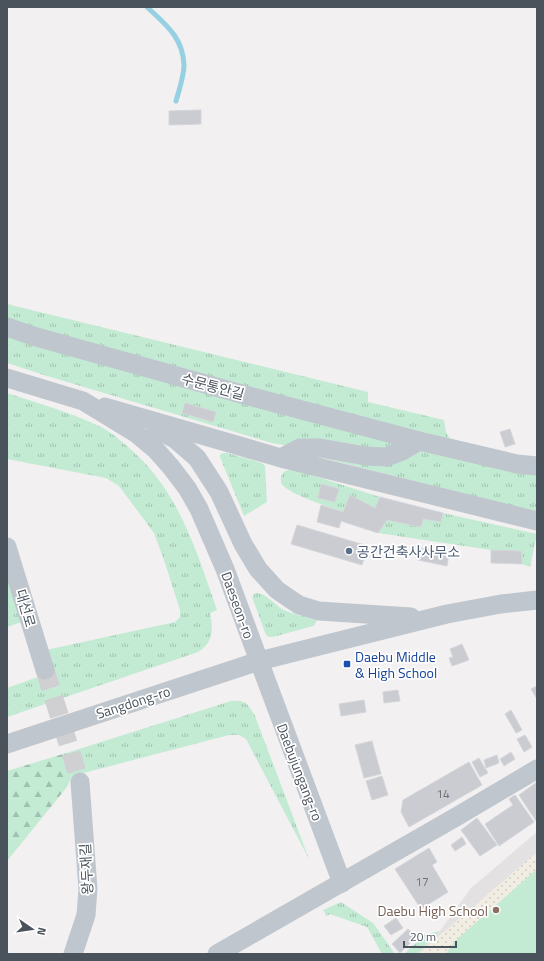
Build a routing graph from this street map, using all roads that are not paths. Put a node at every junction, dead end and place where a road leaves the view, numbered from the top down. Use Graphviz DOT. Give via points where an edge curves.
graph roads {
  1 [pos="7,327"];
  2 [pos="7,378"];
  3 [pos="83,401"];
  4 [pos="419,441"];
  5 [pos="281,458"];
  6 [pos="537,466"];
  7 [pos="537,521"];
  8 [pos="7,547"];
  9 [pos="537,600"];
  10 [pos="428,618"];
  11 [pos="259,662"];
  12 [pos="45,670"];
  13 [pos="7,744"];
  14 [pos="537,769"];
  15 [pos="80,782"];
  16 [pos="342,883"];
  17 [pos="73,954"];
  18 [pos="217,954"];
  1 -- 4 [label="street, 수문통안길" via="245,395"];
  2 -- 3 [label="street, Daeseon-ro"];
  3 -- 5 [label="street"];
  3 -- 10 [label="street" via="148,425 175,440 197,458 219,492 243,544 258,569 277,590 299,605 319,611"];
  3 -- 11 [label="street, Daeseon-ro" via="142,438 156,450 187,488 225,569"];
  4 -- 5 [label="street" via="386,457 320,448 300,448"];
  4 -- 6 [label="street, 수문통안길" via="517,464"];
  5 -- 7 [label="street"];
  8 -- 12 [label="street, 대선로"];
  9 -- 10 [label="street"];
  10 -- 11 [label="street"];
  11 -- 13 [label="street, Sangdong-ro"];
  11 -- 16 [label="street, Daebujungang-ro"];
  14 -- 16 [label="street"];
  15 -- 17 [label="street, 왕두재길" via="88,903"];
  16 -- 18 [label="street"];
}
